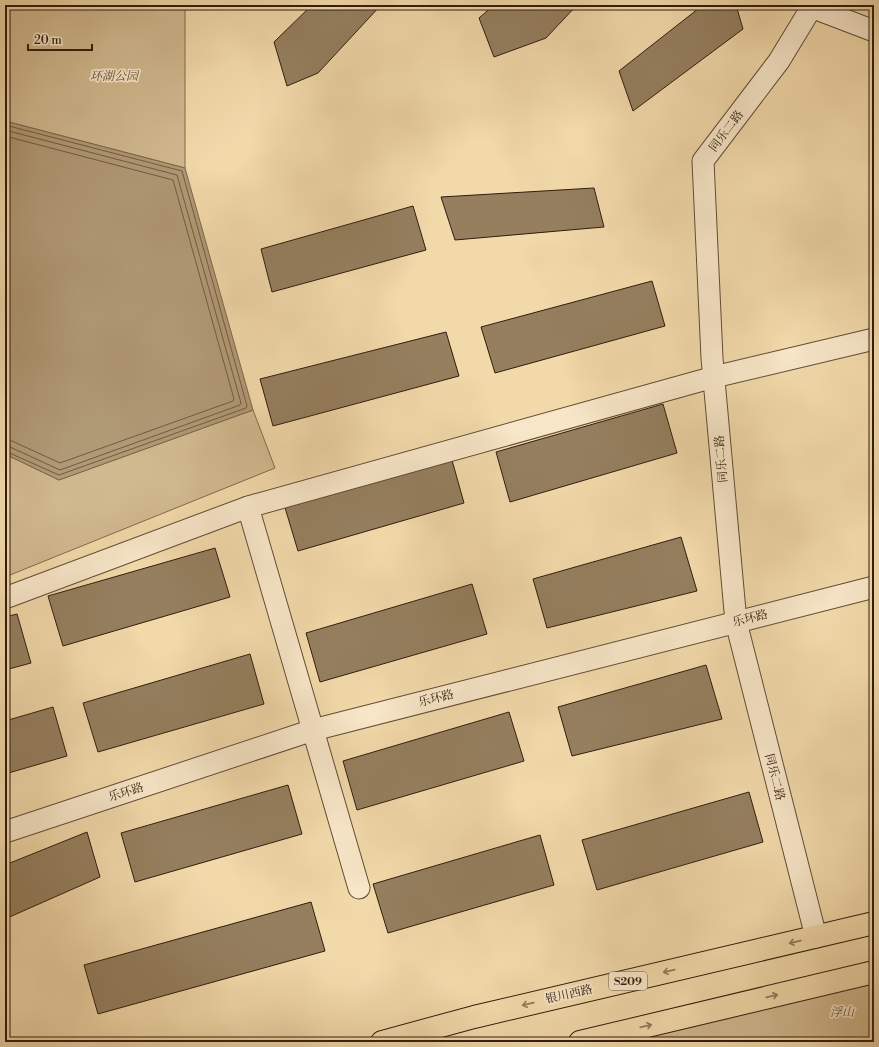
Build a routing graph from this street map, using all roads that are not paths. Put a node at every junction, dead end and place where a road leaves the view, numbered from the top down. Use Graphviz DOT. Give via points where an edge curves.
graph roads {
  1 [pos="811,6"];
  2 [pos="874,31"];
  3 [pos="874,339"];
  4 [pos="714,377"];
  5 [pos="248,508"];
  6 [pos="874,587"];
  7 [pos="5,598"];
  8 [pos="736,622"];
  9 [pos="313,730"];
  10 [pos="5,832"];
  11 [pos="359,888"];
  12 [pos="874,923"];
  13 [pos="816,937"];
  14 [pos="874,972"];
  15 [pos="382,1042"];
  16 [pos="580,1042"];
  1 -- 2 [label="street"];
  1 -- 4 [label="street, 同乐二路" via="779,61 703,161"];
  3 -- 4 [label="street"];
  4 -- 5 [label="street"];
  4 -- 8 [label="street, 同乐二路"];
  5 -- 7 [label="street"];
  5 -- 9 [label="street"];
  6 -- 8 [label="street, 乐环路"];
  8 -- 9 [label="street, 乐环路"];
  8 -- 13 [label="street, 同乐二路"];
  9 -- 10 [label="street, 乐环路"];
  9 -- 11 [label="street"];
  12 -- 13 [label="main road, 银川西路 / S209"];
  13 -- 15 [label="main road, 银川西路 / S209, one-way" via="474,1017"];
  16 -- 14 [label="main road, one-way"];
}
